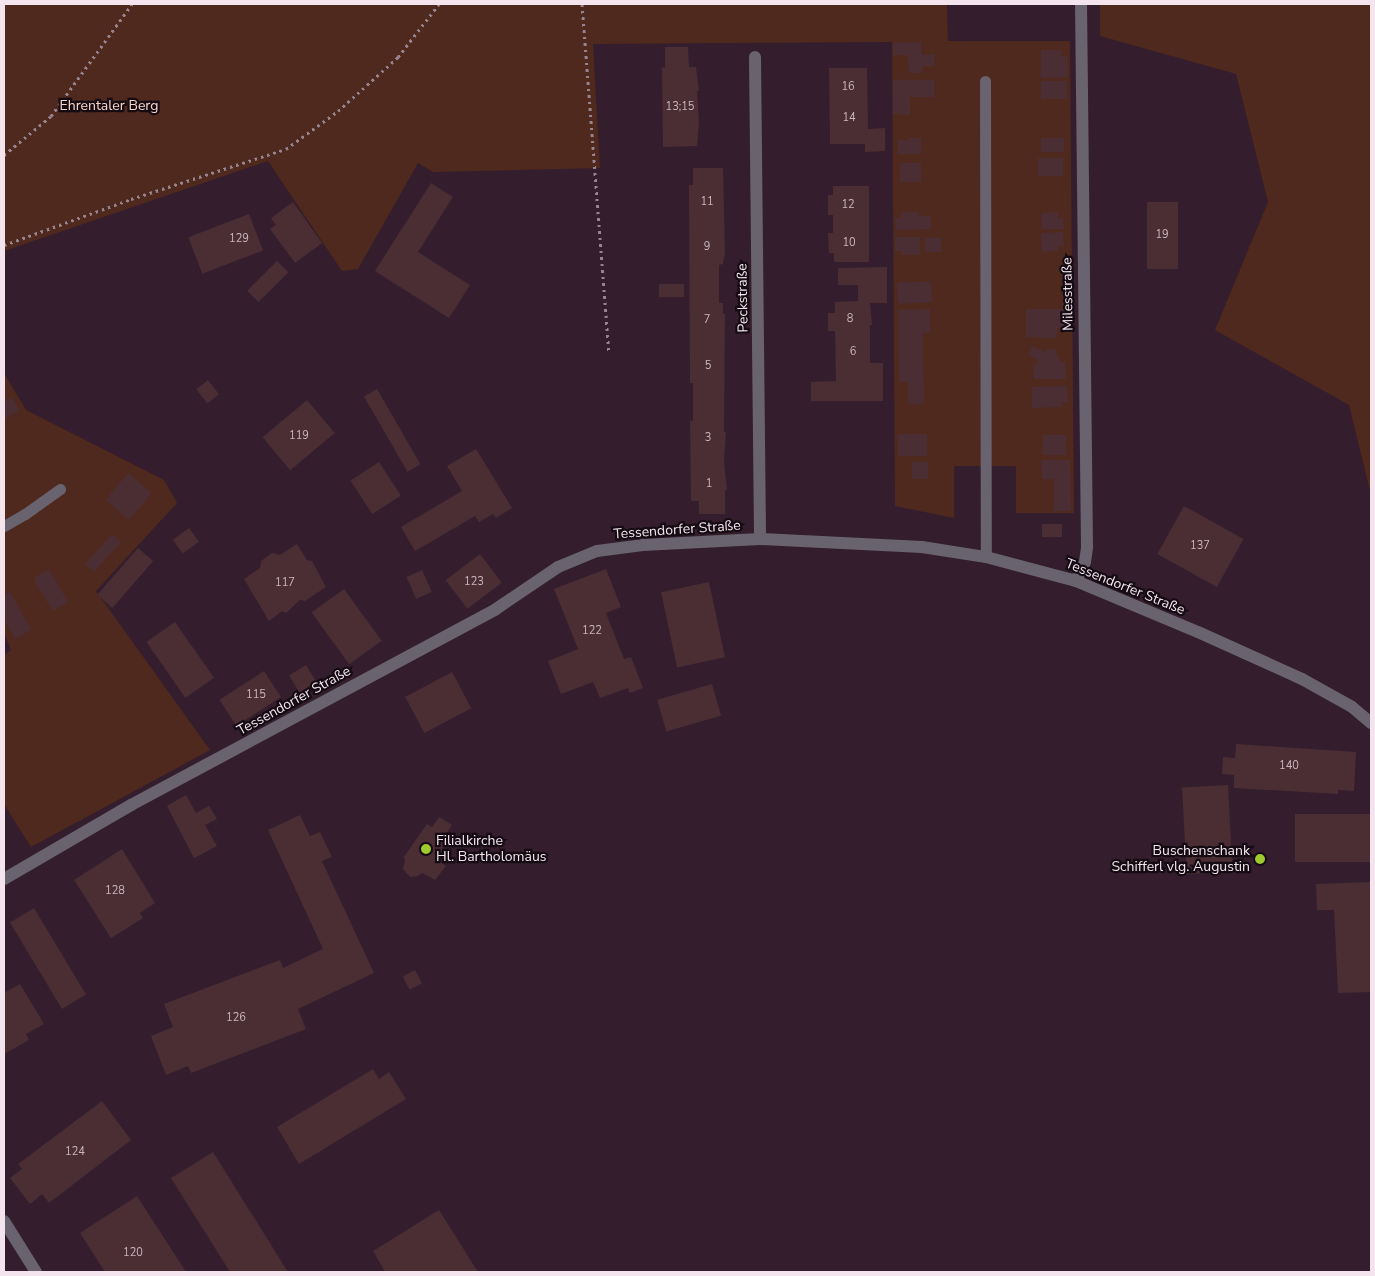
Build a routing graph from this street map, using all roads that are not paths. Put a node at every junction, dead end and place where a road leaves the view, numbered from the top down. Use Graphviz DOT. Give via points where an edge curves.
graph roads {
  1 [pos="1081,4"];
  2 [pos="755,57"];
  3 [pos="985,81"];
  4 [pos="60,488"];
  5 [pos="4,526"];
  6 [pos="760,538"];
  7 [pos="986,557"];
  8 [pos="1076,581"];
  9 [pos="1371,723"];
  10 [pos="4,879"];
  11 [pos="4,1221"];
  12 [pos="36,1272"];
  1 -- 8 [label="street, Milesstraße" via="1087,547"];
  2 -- 6 [label="street, Peckstraße"];
  3 -- 7 [label="lane"];
  4 -- 5 [label="lane"];
  6 -- 7 [label="street, Tessendorfer Straße" via="922,547"];
  6 -- 10 [label="street, Tessendorfer Straße" via="597,551 558,567 496,609 131,805"];
  7 -- 8 [label="street, Tessendorfer Straße"];
  8 -- 9 [label="street, Tessendorfer Straße" via="1302,679 1352,707"];
  11 -- 12 [label="street"];
}
